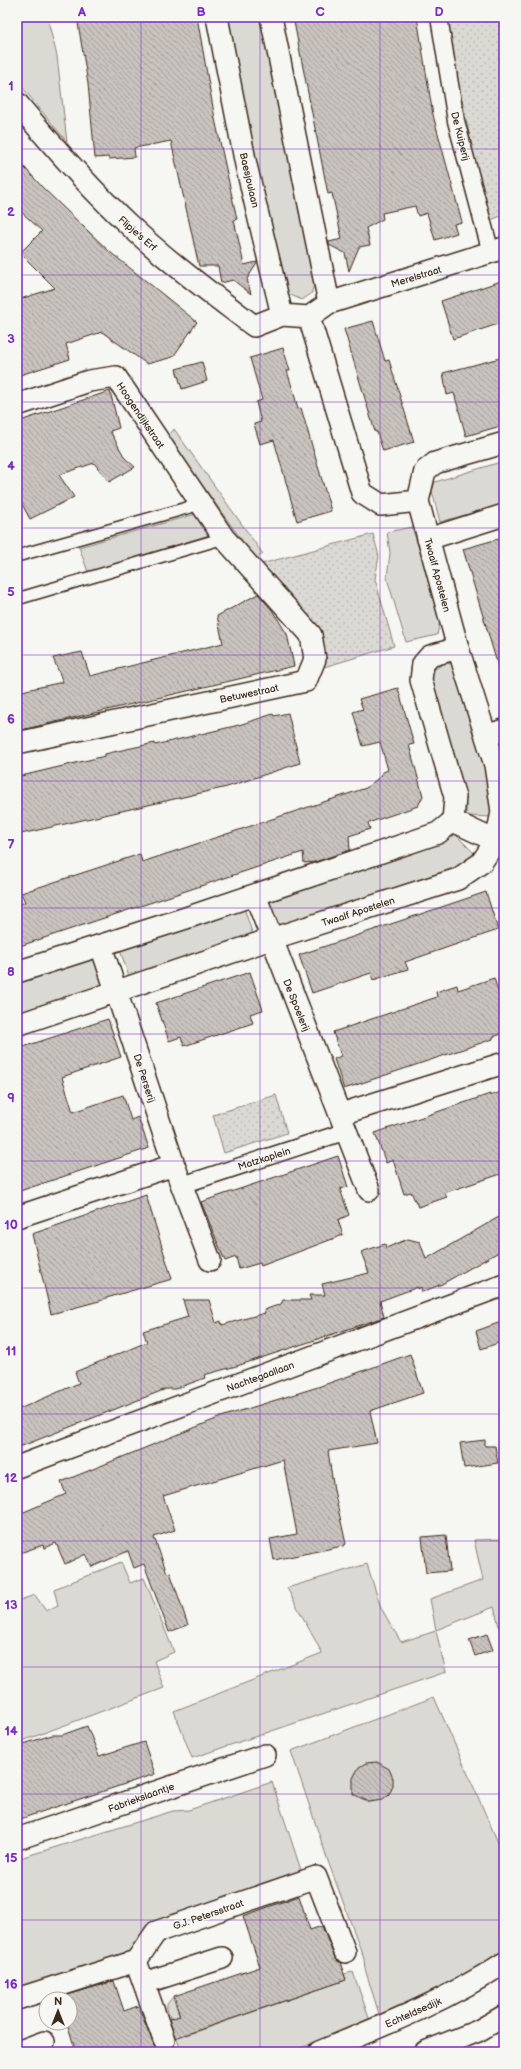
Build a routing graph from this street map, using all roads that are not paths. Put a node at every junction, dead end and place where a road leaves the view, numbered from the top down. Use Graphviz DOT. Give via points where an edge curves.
graph roads {
  1 [pos="217,17"];
  2 [pos="271,17"];
  3 [pos="439,17"];
  4 [pos="17,103"];
  5 [pos="498,250"];
  6 [pos="328,303"];
  7 [pos="282,315"];
  8 [pos="309,316"];
  9 [pos="17,405"];
  10 [pos="504,444"];
  11 [pos="418,501"];
  12 [pos="201,504"];
  13 [pos="504,514"];
  14 [pos="224,538"];
  15 [pos="428,539"];
  16 [pos="17,556"];
  17 [pos="17,599"];
  18 [pos="458,648"];
  19 [pos="495,733"];
  20 [pos="17,744"];
  21 [pos="453,821"];
  22 [pos="500,843"];
  23 [pos="255,895"];
  24 [pos="271,939"];
  25 [pos="101,946"];
  26 [pos="17,972"];
  27 [pos="117,992"];
  28 [pos="17,1025"];
  29 [pos="504,1063"];
  30 [pos="344,1123"];
  31 [pos="174,1165"];
  32 [pos="182,1185"];
  33 [pos="369,1190"];
  34 [pos="17,1216"];
  35 [pos="210,1260"];
  36 [pos="504,1285"];
  37 [pos="17,1467"];
  38 [pos="265,1755"];
  39 [pos="17,1839"];
  40 [pos="345,1952"];
  41 [pos="222,1958"];
  42 [pos="136,1961"];
  43 [pos="504,1964"];
  44 [pos="144,1983"];
  45 [pos="17,1999"];
  46 [pos="504,2016"];
  47 [pos="164,2040"];
  48 [pos="44,2042"];
  49 [pos="17,2052"];
  50 [pos="319,2052"];
  51 [pos="425,2052"];
  1 -- 7 [label="street, Baesjoulaan" via="246,165"];
  2 -- 6 [label="street"];
  3 -- 5 [label="street, De Kuiperij" via="456,121"];
  4 -- 7 [label="street, Flipje's Erf" via="75,171 128,225 180,268 254,326"];
  5 -- 6 [label="street, Merelstraat"];
  6 -- 8 [label="street"];
  7 -- 8 [label="street"];
  8 -- 11 [label="street" via="362,493 381,505"];
  9 -- 12 [label="street, Hoogendijkstraat" via="89,382 116,377"];
  10 -- 11 [label="street" via="435,463 425,471"];
  11 -- 15 [label="street, Twaalf Apostelen"];
  12 -- 14 [label="street, Hoogendijkstraat"];
  12 -- 16 [label="lane"];
  13 -- 15 [label="street"];
  14 -- 17 [label="lane"];
  14 -- 20 [label="street, Betuwestraat" via="310,635 315,659 306,681"];
  15 -- 18 [label="street, Twaalf Apostelen"];
  18 -- 19 [label="street, Twaalf Apostelen"];
  18 -- 21 [label="street" via="430,656 423,664 421,680 454,797"];
  19 -- 22 [label="street, Twaalf Apostelen" via="495,765 502,812"];
  21 -- 22 [label="street"];
  21 -- 23 [label="street" via="438,833"];
  22 -- 24 [label="street, Twaalf Apostelen" via="481,863 458,879"];
  23 -- 24 [label="street, De Spoelerij"];
  23 -- 25 [label="street"];
  24 -- 27 [label="street, Twaalf Apostelen"];
  24 -- 30 [label="street, De Spoelerij"];
  25 -- 26 [label="street"];
  25 -- 27 [label="street"];
  27 -- 28 [label="street, Twaalf Apostelen"];
  27 -- 31 [label="street, De Perserij"];
  29 -- 30 [label="street"];
  30 -- 32 [label="street, Matzkaplein"];
  30 -- 33 [label="street, De Spoelerij"];
  31 -- 32 [label="street, De Perserij"];
  31 -- 34 [label="street"];
  32 -- 35 [label="street, De Perserij"];
  36 -- 37 [label="street, Nachtegaallaan"];
  38 -- 39 [label="street, Fabriekslaantje"];
  40 -- 42 [label="street, G.J. Petersstraat" via="316,1877 156,1932"];
  41 -- 44 [label="street"];
  42 -- 44 [label="street"];
  42 -- 45 [label="street"];
  43 -- 50 [label="street, Echteldsedijk" via="480,1980 434,2003"];
  44 -- 47 [label="street"];
  46 -- 51 [label="street" via="478,2031"];
  48 -- 49 [label="street"];
}
